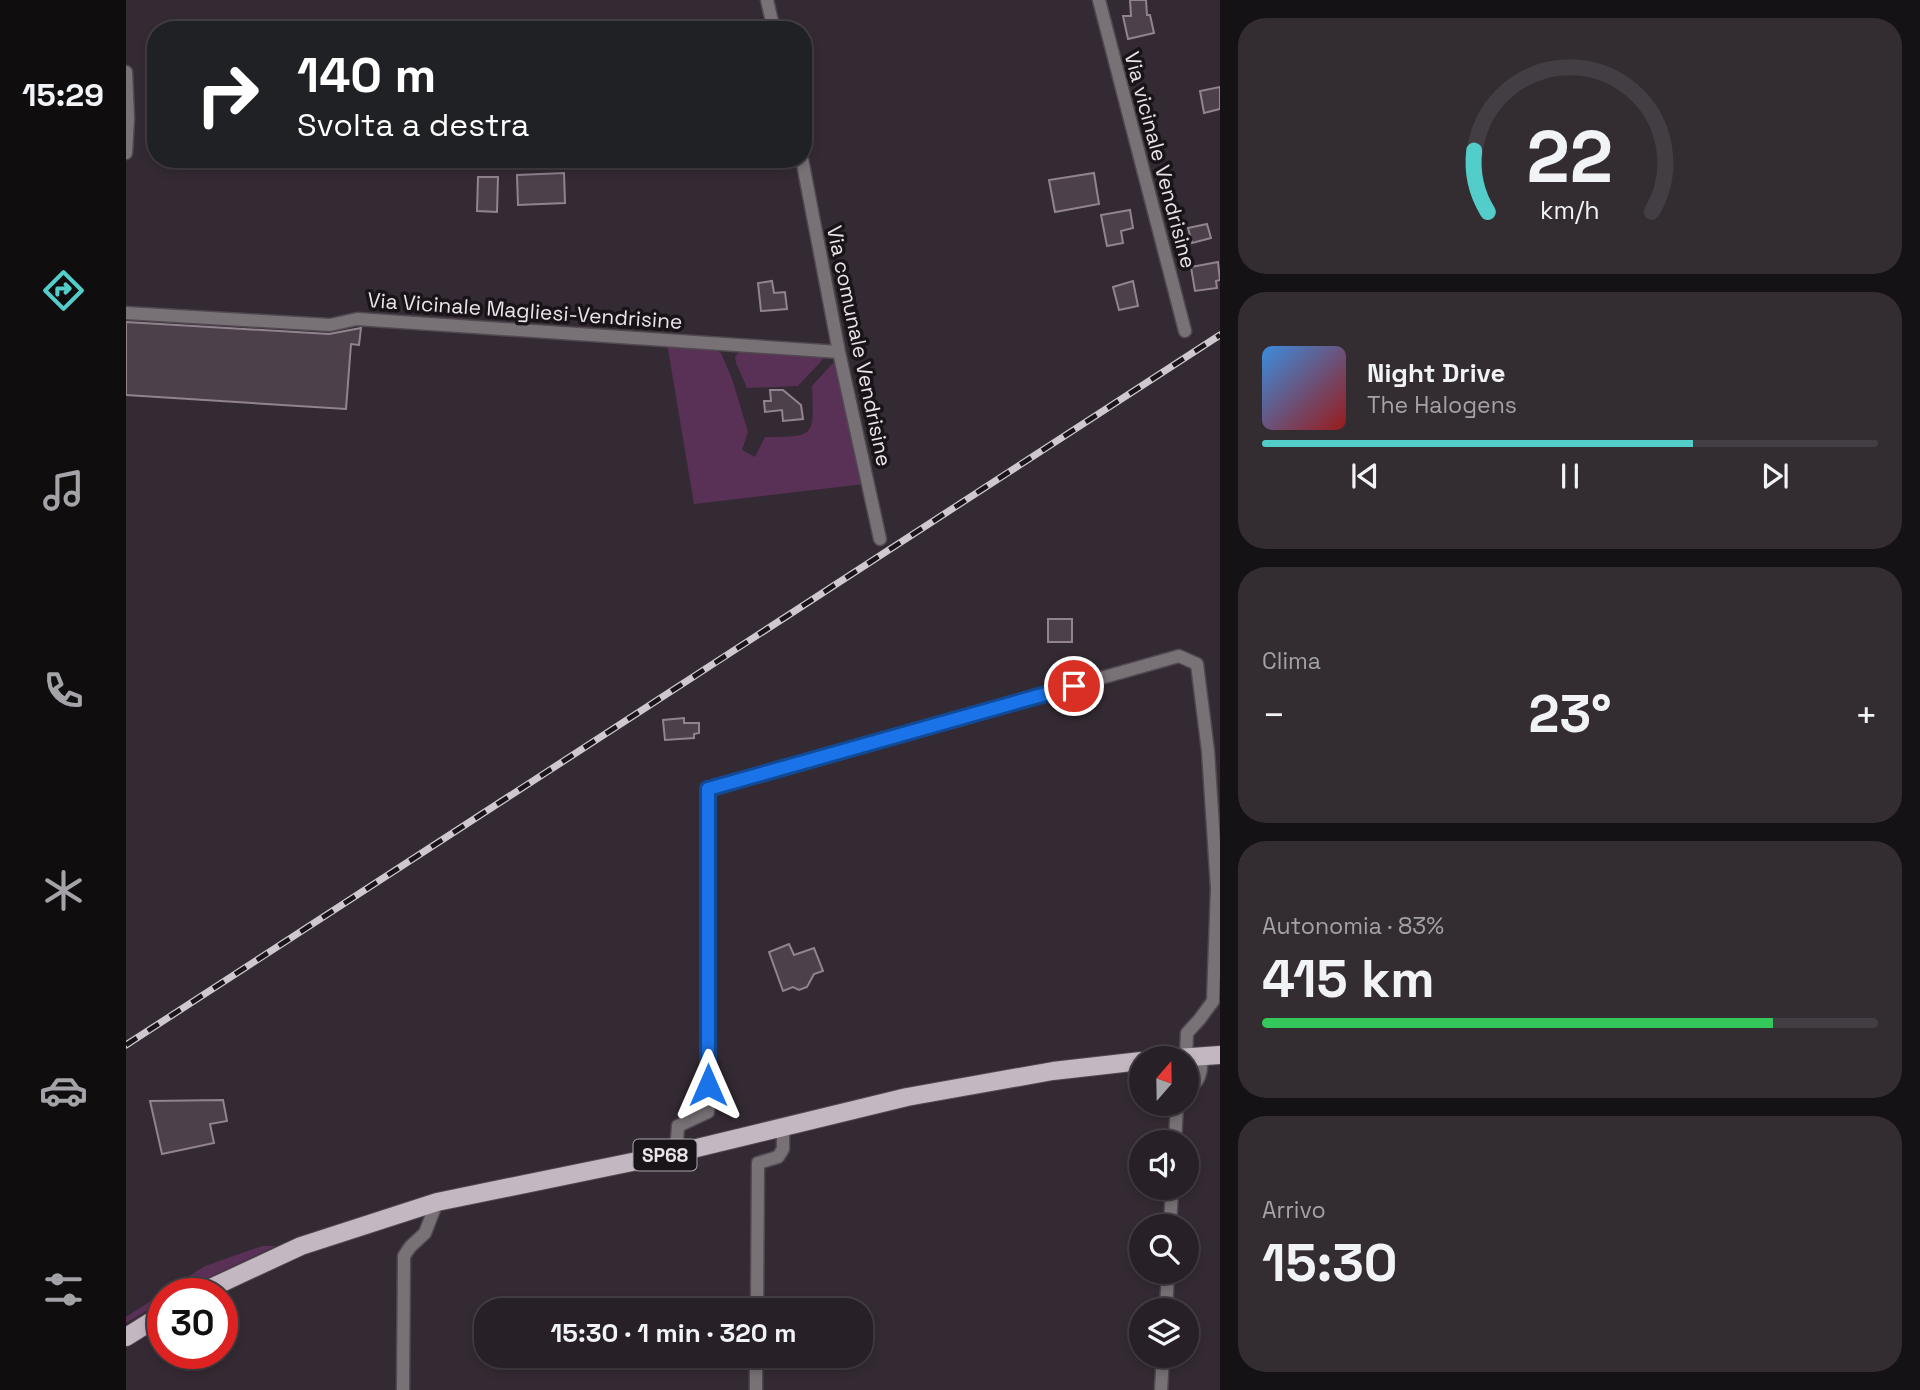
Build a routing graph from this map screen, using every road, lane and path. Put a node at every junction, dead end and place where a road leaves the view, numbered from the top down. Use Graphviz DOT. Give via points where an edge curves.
graph roads {
  1 [pos="767,0"];
  2 [pos="1099,0"];
  3 [pos="772,21"];
  4 [pos="126,72"];
  5 [pos="126,153"];
  6 [pos="804,168"];
  7 [pos="126,313"];
  8 [pos="1185,331"];
  9 [pos="839,352"];
  10 [pos="880,540"];
  11 [pos="1203,1055"];
  12 [pos="1129,1062"];
  13 [pos="1199,1078"];
  14 [pos="783,1127"];
  15 [pos="676,1153"];
  16 [pos="436,1202"];
  17 [pos="232,1278"];
  18 [pos="757,1298"];
  19 [pos="147,1324"];
  20 [pos="126,1337"];
  21 [pos="756,1368"];
  22 [pos="1162,1368"];
  23 [pos="403,1390"];
  24 [pos="756,1390"];
  25 [pos="1161,1390"];
  1 -- 3 [label="street"];
  2 -- 8 [label="street, Via vicinale Vendrisine"];
  4 -- 5 [label="street"];
  6 -- 9 [label="street, Via comunale Vendrisine"];
  7 -- 9 [label="street, Via Vicinale Magliesi-Vendrisine" via="330,325 357,319"];
  9 -- 10 [label="street, Via comunale Vendrisine"];
  11 -- 13 [label="street"];
  11 -- 15 [label="street" via="1187,1033 1213,1001 1217,888 1197,664 1179,656 708,789 708,1112 678,1126"];
  12 -- 14 [label="main road, SP68" via="921,1094"];
  14 -- 15 [label="main road, SP68"];
  14 -- 18 [label="street" via="783,1149 778,1157 758,1163"];
  15 -- 16 [label="main road, SP68"];
  16 -- 17 [label="main road, SP68" via="301,1246"];
  16 -- 23 [label="street" via="425,1233 404,1256"];
  19 -- 20 [label="main road"];
  21 -- 24 [label="street"];
  22 -- 25 [label="street"];
}
